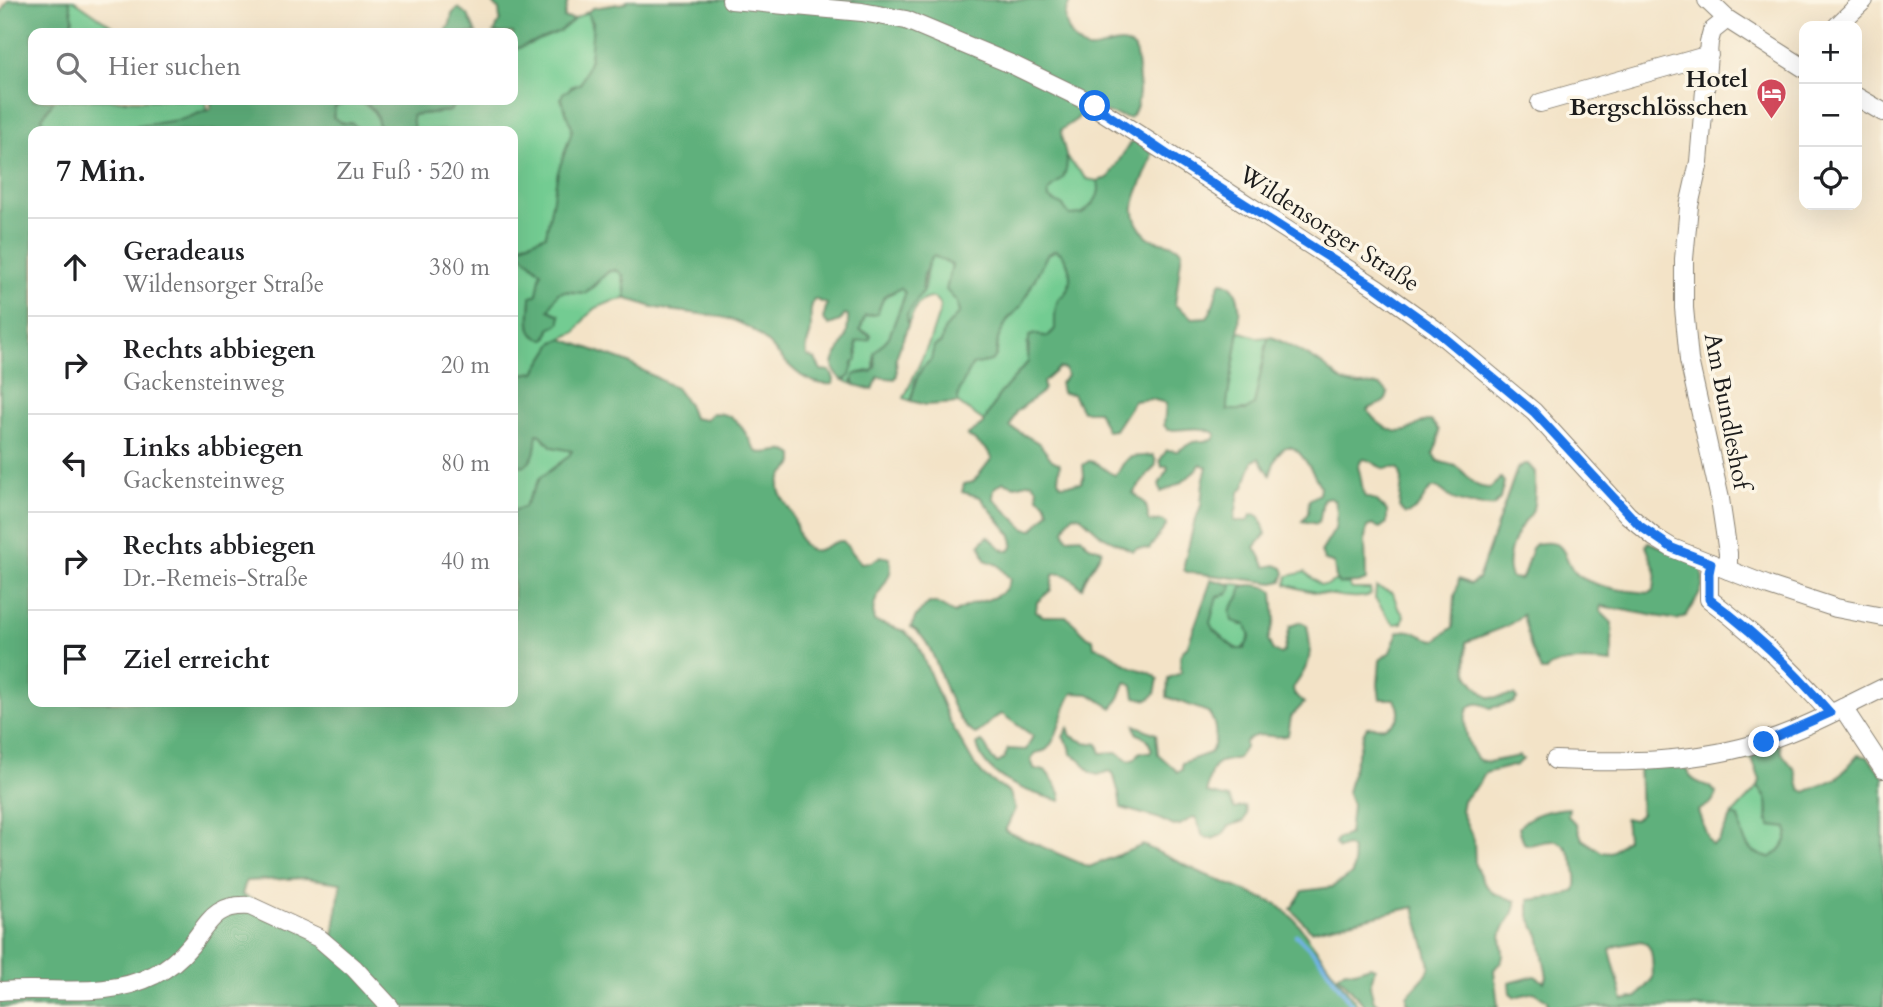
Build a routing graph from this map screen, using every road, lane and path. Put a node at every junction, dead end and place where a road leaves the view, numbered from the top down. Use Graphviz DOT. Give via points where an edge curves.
graph roads {
  1 [pos="731,0"];
  2 [pos="1707,0"];
  3 [pos="1717,0"];
  4 [pos="1864,0"];
  5 [pos="1727,19"];
  6 [pos="1842,21"];
  7 [pos="1709,55"];
  8 [pos="1799,61"];
  9 [pos="1862,100"];
  10 [pos="1540,103"];
  11 [pos="1883,113"];
  12 [pos="1720,566"];
  13 [pos="1883,617"];
  14 [pos="1883,688"];
  15 [pos="1837,710"];
  16 [pos="1555,760"];
  17 [pos="1883,769"];
  18 [pos="0,991"];
  19 [pos="390,1007"];
  1 -- 12 [label="street, Wildensorger Straße" via="906,20 1012,64 1095,106 1433,328 1534,412 1640,526 1672,548"];
  2 -- 5 [label="street"];
  3 -- 5 [label="street"];
  4 -- 6 [label="street"];
  5 -- 7 [label="street, Am Bundleshof" via="1712,31"];
  5 -- 8 [label="street"];
  7 -- 10 [label="street"];
  7 -- 12 [label="street, Am Bundleshof" via="1699,162 1689,206 1684,309 1689,360 1728,553"];
  9 -- 11 [label="street"];
  12 -- 13 [label="street, Wildensorger Straße" via="1824,604"];
  12 -- 15 [label="street, Am Bundleshof" via="1709,573 1709,599"];
  14 -- 15 [label="street"];
  15 -- 16 [label="street" via="1735,750 1625,762"];
  15 -- 17 [label="street"];
  18 -- 19 [label="street" via="108,990 153,976 177,960 208,920 241,905 319,938"];
}
